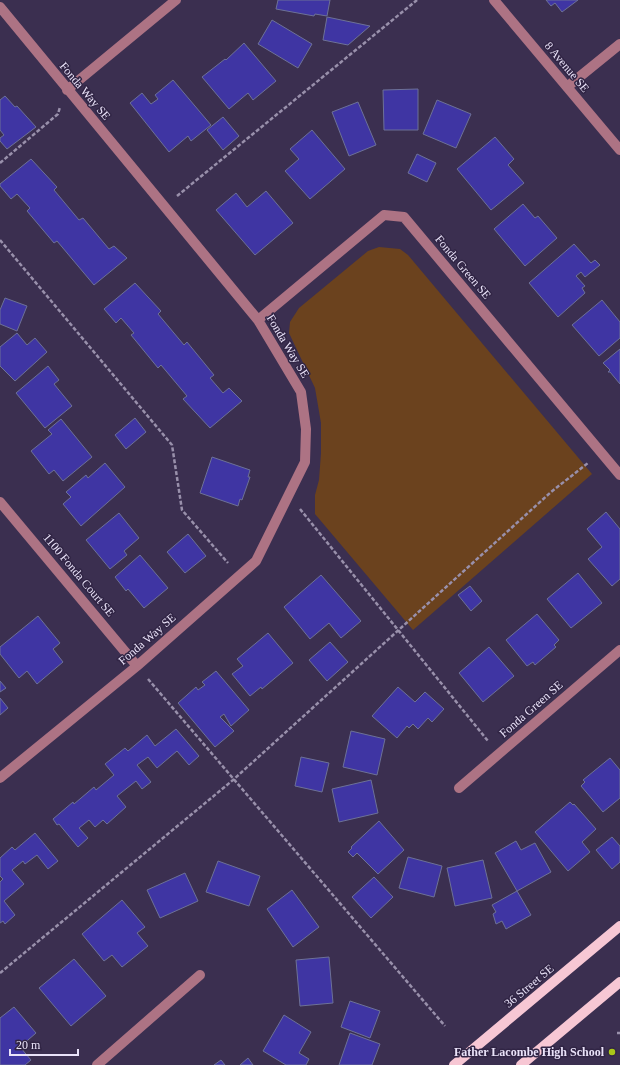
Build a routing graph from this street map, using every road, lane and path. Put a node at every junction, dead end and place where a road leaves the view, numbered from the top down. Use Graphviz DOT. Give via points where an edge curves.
graph roads {
  1 [pos="176,0"];
  2 [pos="417,0"];
  3 [pos="494,0"];
  4 [pos="0,7"];
  5 [pos="620,44"];
  6 [pos="567,87"];
  7 [pos="67,90"];
  8 [pos="620,150"];
  9 [pos="0,163"];
  10 [pos="164,207"];
  11 [pos="0,240"];
  12 [pos="258,320"];
  13 [pos="601,452"];
  14 [pos="620,475"];
  15 [pos="288,495"];
  16 [pos="0,502"];
  17 [pos="239,576"];
  18 [pos="398,631"];
  19 [pos="620,650"];
  20 [pos="137,666"];
  21 [pos="499,754"];
  22 [pos="0,778"];
  23 [pos="232,780"];
  24 [pos="459,788"];
  25 [pos="620,926"];
  26 [pos="0,973"];
  27 [pos="200,975"];
  28 [pos="620,982"];
  29 [pos="445,1026"];
  30 [pos="97,1065"];
  31 [pos="454,1065"];
  32 [pos="521,1065"];
  1 -- 7 [label="street"];
  2 -- 10 [label="path"];
  3 -- 6 [label="street, 8 Avenue SE"];
  4 -- 7 [label="street, Fonda Way SE"];
  5 -- 6 [label="street"];
  6 -- 8 [label="street, 8 Avenue SE"];
  7 -- 9 [label="path" via="58,114"];
  7 -- 10 [label="street, Fonda Way SE"];
  10 -- 12 [label="street, Fonda Way SE"];
  11 -- 17 [label="path" via="172,445 182,510"];
  12 -- 13 [label="street, Fonda Green SE" via="384,215 404,217"];
  12 -- 15 [label="street, Fonda Way SE" via="301,392 306,429 304,462"];
  13 -- 14 [label="street, Fonda Green SE"];
  13 -- 18 [label="path" via="551,492"];
  15 -- 17 [label="street, Fonda Way SE" via="256,561"];
  15 -- 18 [label="path"];
  16 -- 20 [label="street, 1100 Fonda Court SE"];
  17 -- 20 [label="street, Fonda Way SE"];
  18 -- 21 [label="path"];
  18 -- 23 [label="path"];
  19 -- 21 [label="street, Fonda Green SE"];
  20 -- 22 [label="street, Fonda Way SE"];
  20 -- 23 [label="path"];
  21 -- 24 [label="street, Fonda Green SE"];
  23 -- 26 [label="path"];
  23 -- 29 [label="path"];
  25 -- 31 [label="main road, 36 Street SE"];
  27 -- 30 [label="street"];
  28 -- 32 [label="main road"];
}
